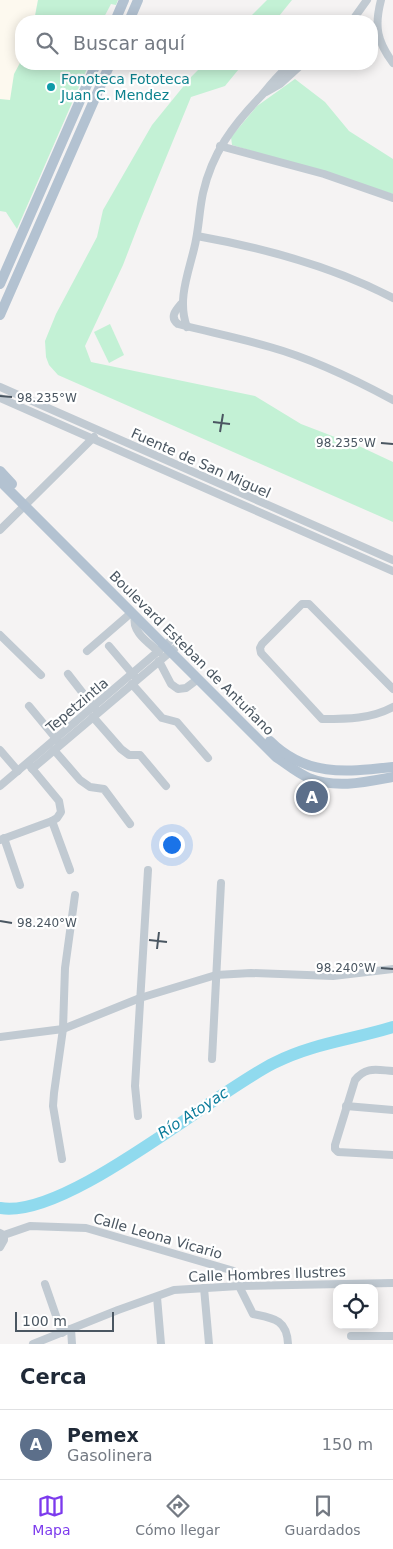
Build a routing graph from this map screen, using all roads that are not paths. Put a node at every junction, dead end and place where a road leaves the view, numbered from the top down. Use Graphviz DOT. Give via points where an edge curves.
graph roads {
  1 [pos="124,0"];
  2 [pos="138,0"];
  3 [pos="367,0"];
  4 [pos="381,0"];
  5 [pos="118,15"];
  6 [pos="132,15"];
  7 [pos="356,15"];
  8 [pos="378,15"];
  9 [pos="378,38"];
  10 [pos="393,63"];
  11 [pos="93,70"];
  12 [pos="107,70"];
  13 [pos="285,70"];
  14 [pos="295,70"];
  15 [pos="264,92"];
  16 [pos="220,146"];
  17 [pos="393,198"];
  18 [pos="197,236"];
  19 [pos="0,284"];
  20 [pos="393,298"];
  21 [pos="0,315"];
  22 [pos="0,388"];
  23 [pos="0,398"];
  24 [pos="393,400"];
  25 [pos="99,432"];
  26 [pos="92,439"];
  27 [pos="0,471"];
  28 [pos="0,481"];
  29 [pos="26,504"];
  30 [pos="0,530"];
  31 [pos="393,560"];
  32 [pos="393,571"];
  33 [pos="133,615"];
  34 [pos="0,635"];
  35 [pos="109,646"];
  36 [pos="168,648"];
  37 [pos="87,651"];
  38 [pos="158,661"];
  39 [pos="68,674"];
  40 [pos="41,675"];
  41 [pos="134,679"];
  42 [pos="198,679"];
  43 [pos="393,689"];
  44 [pos="29,706"];
  45 [pos="393,707"];
  46 [pos="95,712"];
  47 [pos="57,744"];
  48 [pos="0,750"];
  49 [pos="208,758"];
  50 [pos="30,766"];
  51 [pos="393,767"];
  52 [pos="18,771"];
  53 [pos="393,777"];
  54 [pos="0,786"];
  55 [pos="166,786"];
  56 [pos="52,822"];
  57 [pos="130,824"];
  58 [pos="2,839"];
  59 [pos="70,870"];
  60 [pos="148,870"];
  61 [pos="221,883"];
  62 [pos="20,885"];
  63 [pos="75,895"];
  64 [pos="393,969"];
  65 [pos="216,975"];
  66 [pos="140,998"];
  67 [pos="63,1029"];
  68 [pos="0,1037"];
  69 [pos="212,1058"];
  70 [pos="393,1071"];
  71 [pos="346,1106"];
  72 [pos="393,1110"];
  73 [pos="138,1116"];
  74 [pos="393,1155"];
  75 [pos="62,1159"];
  76 [pos="2,1234"];
  77 [pos="0,1247"];
  78 [pos="393,1283"];
  79 [pos="45,1284"];
  80 [pos="238,1286"];
  81 [pos="204,1288"];
  82 [pos="157,1297"];
  83 [pos="72,1329"];
  84 [pos="62,1333"];
  85 [pos="351,1336"];
  86 [pos="393,1336"];
  87 [pos="32,1344"];
  88 [pos="72,1344"];
  89 [pos="161,1344"];
  90 [pos="209,1344"];
  91 [pos="288,1344"];
  1 -- 5 [label="main road"];
  2 -- 6 [label="main road"];
  3 -- 7 [label="street"];
  4 -- 8 [label="street"];
  9 -- 10 [label="street"];
  11 -- 19 [label="main road"];
  12 -- 21 [label="main road"];
  13 -- 15 [label="street"];
  14 -- 15 [label="street" via="280,84"];
  15 -- 16 [label="street"];
  16 -- 17 [label="street" via="324,174"];
  16 -- 18 [label="street" via="204,192"];
  18 -- 20 [label="street" via="300,260"];
  18 -- 24 [label="street" via="182,303 174,312 174,321 272,347 360,382"];
  22 -- 25 [label="street, Fuente de San Miguel"];
  23 -- 26 [label="street, Fuente de San Miguel"];
  25 -- 26 [label="street"];
  25 -- 31 [label="street, Fuente de San Miguel"];
  26 -- 29 [label="street"];
  26 -- 32 [label="street, Fuente de San Miguel"];
  27 -- 29 [label="main road, Boulevard Esteban de Antuñano"];
  28 -- 29 [label="main road, Boulevard Esteban de Antuñano"];
  29 -- 30 [label="street"];
  29 -- 33 [label="main road, Boulevard Esteban de Antuñano"];
  29 -- 36 [label="main road, Boulevard Esteban de Antuñano"];
  33 -- 36 [label="main road, Boulevard Esteban de Antuñano"];
  33 -- 37 [label="street"];
  34 -- 40 [label="street"];
  35 -- 41 [label="street"];
  36 -- 38 [label="street, Tepetzintla"];
  36 -- 41 [label="street, Tepetzintla"];
  36 -- 42 [label="main road, Boulevard Esteban de Antuñano"];
  36 -- 51 [label="main road, Boulevard Esteban de Antuñano" via="279,750 302,763 333,771"];
  38 -- 41 [label="street, Tepetzintla"];
  38 -- 42 [label="street" via="178,689 186,688"];
  39 -- 46 [label="street"];
  41 -- 46 [label="street, Tepetzintla"];
  41 -- 49 [label="street" via="162,718 177,722"];
  42 -- 53 [label="main road, Boulevard Esteban de Antuñano" via="276,757 309,778 329,784"];
  43 -- 45 [label="street" via="306,603 260,648 261,653 322,719 354,719"];
  44 -- 47 [label="street"];
  46 -- 47 [label="street, Tepetzintla"];
  46 -- 55 [label="street" via="121,750 128,755 140,755"];
  47 -- 50 [label="street, Tepetzintla"];
  47 -- 57 [label="street" via="80,780 90,787 104,789"];
  48 -- 52 [label="street"];
  50 -- 52 [label="street, Tepetzintla"];
  50 -- 56 [label="street" via="61,806 58,818"];
  52 -- 54 [label="street, Tepetzintla"];
  56 -- 58 [label="street"];
  56 -- 59 [label="street"];
  58 -- 62 [label="street"];
  60 -- 66 [label="street"];
  61 -- 65 [label="street"];
  63 -- 67 [label="street" via="65,968"];
  64 -- 65 [label="street" via="333,976"];
  65 -- 66 [label="street"];
  65 -- 69 [label="street"];
  66 -- 67 [label="street"];
  66 -- 73 [label="street" via="135,1086"];
  67 -- 68 [label="street"];
  67 -- 75 [label="street" via="53,1106"];
  70 -- 71 [label="street" via="361,1072"];
  71 -- 72 [label="street"];
  71 -- 74 [label="street" via="335,1149 338,1152"];
  76 -- 77 [label="street" via="4,1240"];
  76 -- 80 [label="street, Calle Leona Vicario" via="30,1226 86,1228 234,1271"];
  78 -- 80 [label="street, Calle Hombres Ilustres"];
  79 -- 84 [label="street"];
  80 -- 81 [label="street, Calle Hombres Ilustres"];
  80 -- 91 [label="street" via="253,1314 275,1318 284,1326"];
  81 -- 82 [label="street, Calle Hombres Ilustres" via="174,1290"];
  81 -- 90 [label="street"];
  82 -- 83 [label="street, Calle Hombres Ilustres"];
  82 -- 89 [label="street"];
  83 -- 84 [label="street, Calle Hombres Ilustres"];
  83 -- 88 [label="street"];
  84 -- 87 [label="street, Calle Hombres Ilustres"];
  85 -- 86 [label="street"];
}
